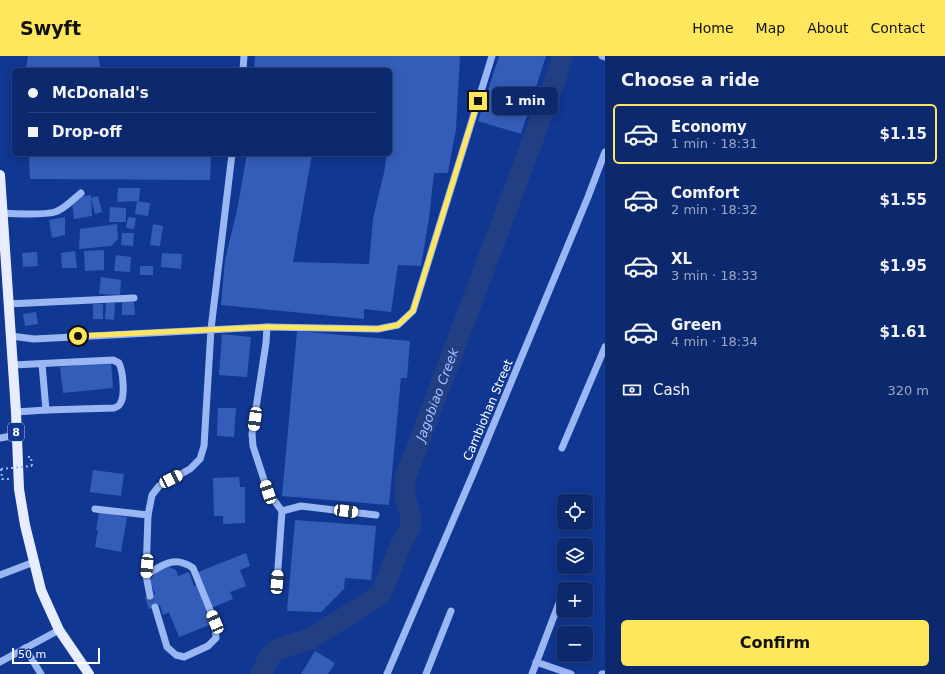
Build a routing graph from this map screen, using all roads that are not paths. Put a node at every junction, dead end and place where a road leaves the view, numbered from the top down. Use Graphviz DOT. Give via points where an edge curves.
graph roads {
  1 [pos="244,56"];
  2 [pos="492,56"];
  3 [pos="602,56"];
  4 [pos="605,57"];
  5 [pos="242,68"];
  6 [pos="605,152"];
  7 [pos="232,156"];
  8 [pos="0,175"];
  9 [pos="81,193"];
  10 [pos="2,213"];
  11 [pos="134,298"];
  12 [pos="8,304"];
  13 [pos="267,327"];
  14 [pos="211,329"];
  15 [pos="11,336"];
  16 [pos="605,347"];
  17 [pos="42,364"];
  18 [pos="13,365"];
  19 [pos="46,410"];
  20 [pos="16,412"];
  21 [pos="16,435"];
  22 [pos="0,438"];
  23 [pos="562,448"];
  24 [pos="95,509"];
  25 [pos="282,512"];
  26 [pos="148,515"];
  27 [pos="376,515"];
  28 [pos="34,562"];
  29 [pos="0,574"];
  30 [pos="146,575"];
  31 [pos="277,582"];
  32 [pos="150,596"];
  33 [pos="155,607"];
  34 [pos="557,608"];
  35 [pos="451,611"];
  36 [pos="59,630"];
  37 [pos="25,648"];
  38 [pos="0,662"];
  39 [pos="536,662"];
  40 [pos="41,674"];
  41 [pos="88,674"];
  42 [pos="387,674"];
  43 [pos="426,674"];
  44 [pos="532,674"];
  45 [pos="571,674"];
  1 -- 5 [label="street"];
  2 -- 13 [label="street" via="413,311 398,325 378,329"];
  3 -- 4 [label="street"];
  6 -- 42 [label="street, Cambiohan Street" via="473,474"];
  7 -- 14 [label="street"];
  8 -- 10 [label="main road, 8"];
  9 -- 10 [label="street" via="54,212"];
  10 -- 12 [label="main road, 8"];
  11 -- 12 [label="street"];
  12 -- 15 [label="main road, 8"];
  13 -- 14 [label="street"];
  13 -- 25 [label="street" via="252,434 253,446 268,492"];
  14 -- 15 [label="street" via="34,338"];
  14 -- 26 [label="street" via="204,446 200,459 190,469 159,486 152,495"];
  15 -- 18 [label="main road, 8"];
  16 -- 23 [label="street"];
  17 -- 18 [label="street"];
  17 -- 19 [label="street"];
  17 -- 19 [label="street" via="113,360 118,363 123,374 122,401 114,408"];
  18 -- 20 [label="main road, 8"];
  19 -- 20 [label="street"];
  20 -- 21 [label="main road, 8"];
  21 -- 22 [label="street"];
  21 -- 28 [label="main road, 8" via="19,489"];
  24 -- 26 [label="street"];
  25 -- 27 [label="street" via="301,506"];
  25 -- 31 [label="street"];
  26 -- 30 [label="street"];
  28 -- 29 [label="street"];
  28 -- 36 [label="main road, 8" via="42,590"];
  30 -- 32 [label="street"];
  30 -- 33 [label="street" via="168,562 186,563 193,568 215,622 216,638 208,646 184,657 176,655 168,647"];
  34 -- 39 [label="street"];
  35 -- 43 [label="street"];
  36 -- 37 [label="street"];
  36 -- 41 [label="main road, 8"];
  37 -- 38 [label="street"];
  37 -- 40 [label="street"];
  39 -- 44 [label="street"];
  39 -- 45 [label="street"];
}
